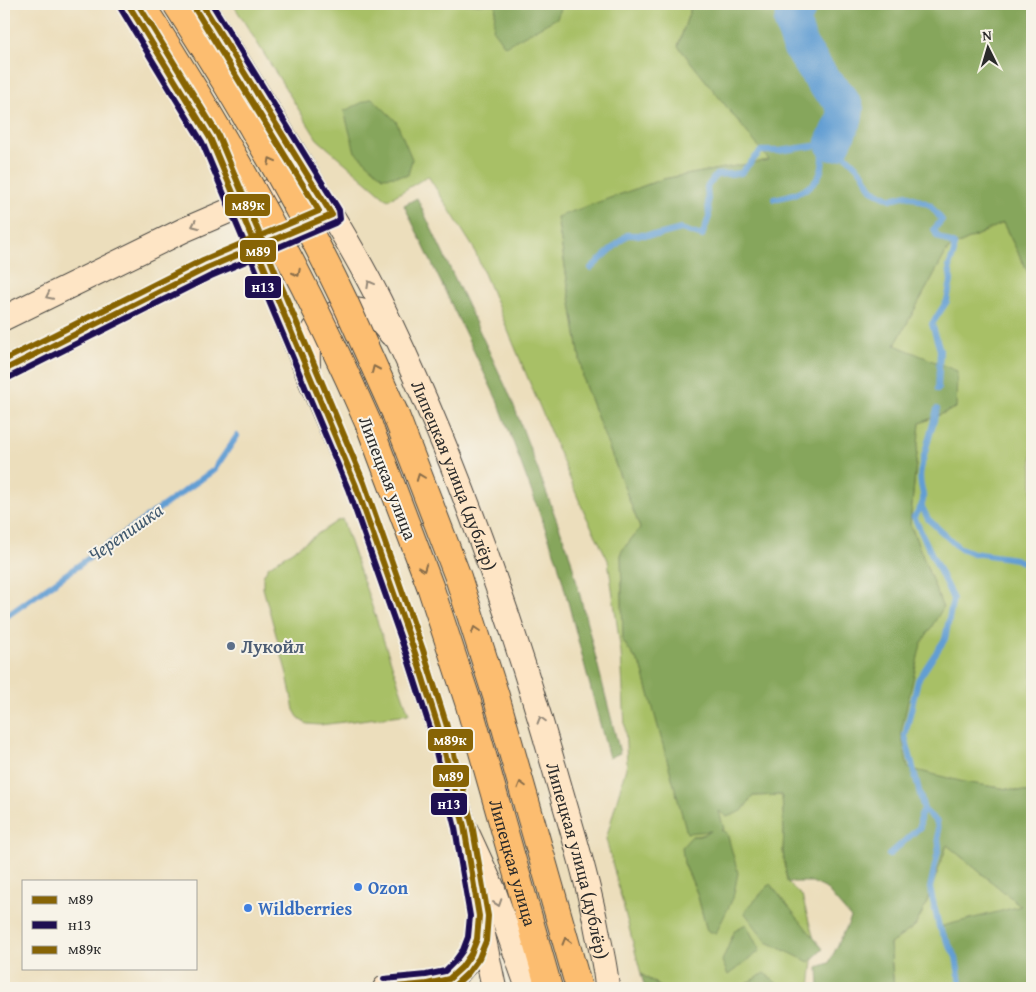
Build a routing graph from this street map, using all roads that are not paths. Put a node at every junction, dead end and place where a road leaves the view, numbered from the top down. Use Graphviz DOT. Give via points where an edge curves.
graph roads {
  1 [pos="128,4"];
  2 [pos="142,4"];
  3 [pos="176,4"];
  4 [pos="202,4"];
  5 [pos="307,173"];
  6 [pos="240,206"];
  7 [pos="332,215"];
  8 [pos="256,248"];
  9 [pos="4,318"];
  10 [pos="401,347"];
  11 [pos="4,370"];
  12 [pos="309,377"];
  13 [pos="464,826"];
  14 [pos="480,916"];
  15 [pos="433,986"];
  16 [pos="385,988"];
  17 [pos="494,988"];
  18 [pos="528,988"];
  19 [pos="549,988"];
  20 [pos="579,988"];
  21 [pos="607,988"];
  1 -- 6 [label="main road" via="210,138"];
  2 -- 19 [label="main road, Липецкая улица, one-way, bridge" via="240,165 276,231 369,424 430,586 468,702"];
  20 -- 3 [label="main road, Липецкая улица, one-way, bridge" via="496,696 458,577 395,413 345,302 298,209"];
  4 -- 5 [label="main road, Липецкая улица (дублёр)"];
  5 -- 6 [label="main road"];
  5 -- 7 [label="main road, Липецкая улица (дублёр)"];
  6 -- 8 [label="main road"];
  6 -- 9 [label="main road, one-way"];
  7 -- 8 [label="main road"];
  10 -- 7 [label="main road, Липецкая улица (дублёр), one-way"];
  8 -- 11 [label="main road" via="207,268"];
  8 -- 12 [label="main road"];
  10 -- 12 [label="main road" via="381,322 368,314 354,310 332,314 311,336 307,351"];
  21 -- 10 [label="main road, Липецкая улица (дублёр), one-way" via="594,909 532,690 460,481"];
  12 -- 13 [label="main road" via="356,486 415,653"];
  13 -- 14 [label="main road"];
  13 -- 18 [label="main road, one-way" via="493,888"];
  14 -- 15 [label="main road" via="471,954 449,978"];
  14 -- 17 [label="main road"];
  15 -- 16 [label="main road"];
}
